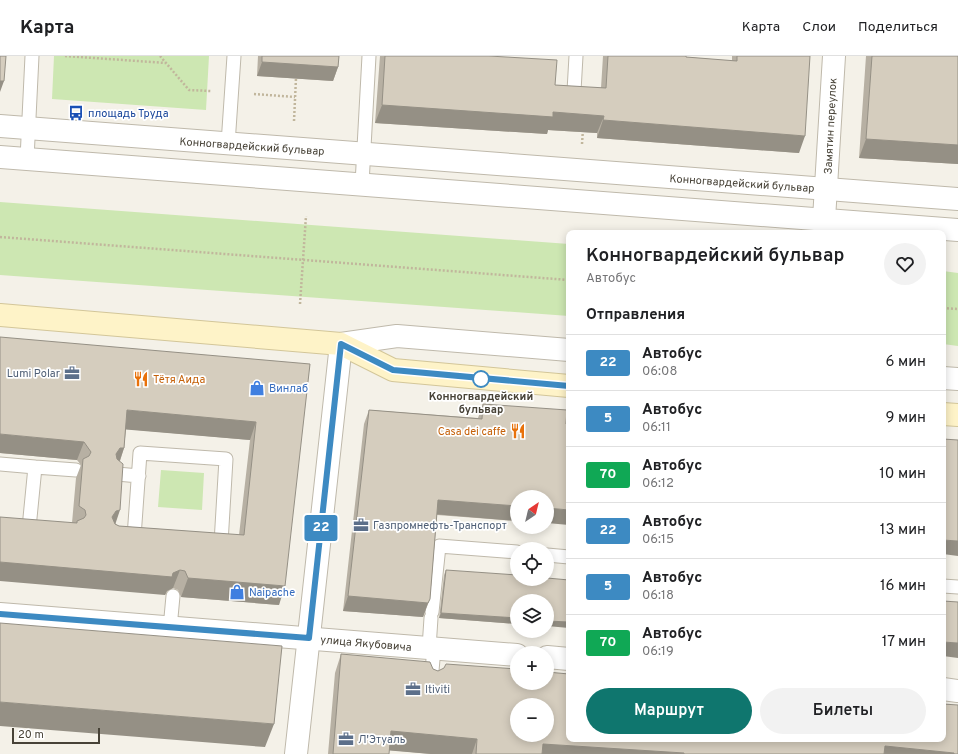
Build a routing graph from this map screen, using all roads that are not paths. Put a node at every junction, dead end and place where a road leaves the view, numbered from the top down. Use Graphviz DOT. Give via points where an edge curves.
graph roads {
  1 [pos="32,56"];
  2 [pos="234,56"];
  3 [pos="369,56"];
  4 [pos="576,56"];
  5 [pos="834,56"];
  6 [pos="574,91"];
  7 [pos="0,126"];
  8 [pos="28,128"];
  9 [pos="228,144"];
  10 [pos="363,154"];
  11 [pos="0,157"];
  12 [pos="27,159"];
  13 [pos="362,184"];
  14 [pos="826,190"];
  15 [pos="958,199"];
  16 [pos="824,219"];
  17 [pos="958,230"];
  18 [pos="0,315"];
  19 [pos="341,344"];
  20 [pos="566,350"];
  21 [pos="946,378"];
  22 [pos="958,379"];
  23 [pos="566,386"];
  24 [pos="946,414"];
  25 [pos="958,415"];
  26 [pos="0,464"];
  27 [pos="35,467"];
  28 [pos="76,470"];
  29 [pos="117,474"];
  30 [pos="139,476"];
  31 [pos="0,526"];
  32 [pos="30,528"];
  33 [pos="43,530"];
  34 [pos="120,536"];
  35 [pos="134,537"];
  36 [pos="510,551"];
  37 [pos="554,555"];
  38 [pos="566,556"];
  39 [pos="946,586"];
  40 [pos="958,587"];
  41 [pos="173,596"];
  42 [pos="0,614"];
  43 [pos="170,628"];
  44 [pos="309,638"];
  45 [pos="432,648"];
  46 [pos="510,654"];
  47 [pos="554,658"];
  48 [pos="566,659"];
  49 [pos="431,682"];
  50 [pos="946,689"];
  51 [pos="958,691"];
  52 [pos="296,754"];
  1 -- 8 [label="lane"];
  2 -- 9 [label="lane"];
  3 -- 10 [label="lane"];
  4 -- 6 [label="lane"];
  5 -- 14 [label="street, Замятин переулок"];
  7 -- 8 [label="street, Конногвардейский бульвар"];
  8 -- 9 [label="street, Конногвардейский бульвар"];
  8 -- 12 [label="lane"];
  9 -- 10 [label="street, Конногвардейский бульвар"];
  10 -- 13 [label="lane"];
  10 -- 14 [label="street, Конногвардейский бульвар"];
  11 -- 12 [label="street"];
  12 -- 13 [label="street"];
  13 -- 16 [label="street"];
  14 -- 15 [label="street, Конногвардейский бульвар"];
  14 -- 16 [label="street, Замятин переулок"];
  16 -- 17 [label="street"];
  18 -- 19 [label="main road"];
  19 -- 20 [label="street" via="397,336"];
  19 -- 23 [label="main road" via="393,370"];
  19 -- 44 [label="street"];
  21 -- 22 [label="street"];
  24 -- 25 [label="main road"];
  26 -- 27 [label="lane"];
  27 -- 28 [label="lane"];
  27 -- 32 [label="lane"];
  29 -- 30 [label="lane"];
  30 -- 35 [label="lane"];
  30 -- 35 [label="lane" via="140,453 226,460 221,543 178,545"];
  31 -- 32 [label="lane"];
  32 -- 33 [label="lane"];
  34 -- 35 [label="lane"];
  36 -- 45 [label="lane" via="439,546 432,615"];
  37 -- 38 [label="lane"];
  39 -- 40 [label="lane"];
  41 -- 43 [label="lane"];
  42 -- 43 [label="street, улица Якубовича"];
  43 -- 44 [label="street, улица Якубовича"];
  44 -- 45 [label="street, улица Якубовича"];
  44 -- 52 [label="street"];
  45 -- 46 [label="street, улица Якубовича"];
  45 -- 49 [label="lane"];
  47 -- 48 [label="street"];
  50 -- 51 [label="street"];
}
